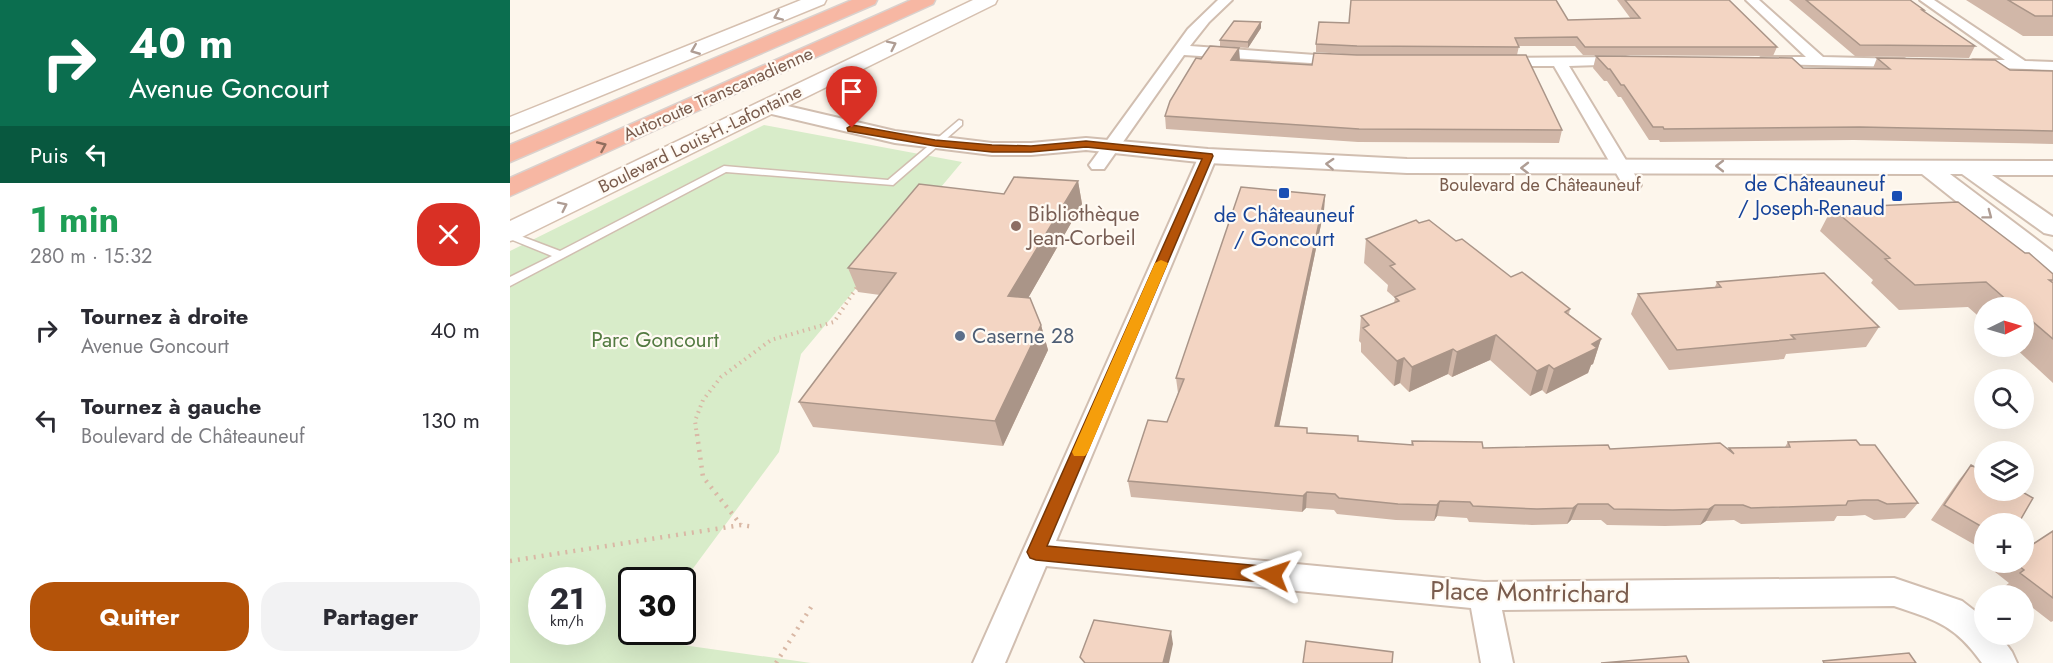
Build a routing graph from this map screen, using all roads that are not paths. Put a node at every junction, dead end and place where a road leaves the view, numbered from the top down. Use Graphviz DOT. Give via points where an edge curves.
graph roads {
  1 [pos="868,0"];
  2 [pos="891,0"];
  3 [pos="926,0"];
  4 [pos="988,0"];
  5 [pos="1226,0"];
  6 [pos="1752,0"];
  7 [pos="1926,0"];
  8 [pos="811,1"];
  9 [pos="1180,50"];
  10 [pos="1644,60"];
  11 [pos="1356,61"];
  12 [pos="1747,61"];
  13 [pos="1818,61"];
  14 [pos="1480,62"];
  15 [pos="1559,62"];
  16 [pos="1914,63"];
  17 [pos="1961,64"];
  18 [pos="2021,65"];
  19 [pos="2053,66"];
  20 [pos="766,107"];
  21 [pos="959,123"];
  22 [pos="510,126"];
  23 [pos="935,143"];
  24 [pos="1113,146"];
  25 [pos="1031,149"];
  26 [pos="510,154"];
  27 [pos="1098,165"];
  28 [pos="1204,165"];
  29 [pos="1925,166"];
  30 [pos="1965,166"];
  31 [pos="510,168"];
  32 [pos="2053,168"];
  33 [pos="1626,176"];
  34 [pos="1946,183"];
  35 [pos="1990,184"];
  36 [pos="2053,185"];
  37 [pos="510,188"];
  38 [pos="2053,228"];
  39 [pos="510,233"];
  40 [pos="561,255"];
  41 [pos="2053,265"];
  42 [pos="510,282"];
  43 [pos="1036,552"];
  44 [pos="1484,596"];
  45 [pos="989,663"];
  46 [pos="1497,663"];
  47 [pos="2001,663"];
  1 -- 26 [label="highway, Autoroute Transcanadienne"];
  2 -- 31 [label="highway"];
  37 -- 3 [label="highway, Autoroute Transcanadienne, one-way"];
  20 -- 4 [label="main road, Boulevard Louis-H.-Lafontaine, one-way"];
  5 -- 9 [label="street" via="1204,19"];
  6 -- 13 [label="street"];
  7 -- 18 [label="street"];
  8 -- 22 [label="main road, one-way"];
  9 -- 11 [label="street"];
  9 -- 24 [label="street"];
  10 -- 15 [label="street"];
  12 -- 13 [label="street"];
  13 -- 16 [label="street"];
  14 -- 15 [label="street"];
  15 -- 33 [label="street"];
  17 -- 18 [label="street"];
  18 -- 19 [label="street"];
  20 -- 23 [label="street, Boulevard de Châteauneuf"];
  39 -- 20 [label="main road, Boulevard Louis-H.-Lafontaine, one-way"];
  21 -- 23 [label="lane"];
  23 -- 25 [label="street, Boulevard de Châteauneuf"];
  23 -- 40 [label="lane" via="890,183 724,169"];
  24 -- 25 [label="street, Boulevard de Châteauneuf" via="1066,144"];
  24 -- 27 [label="street"];
  24 -- 28 [label="street, Boulevard de Châteauneuf"];
  25 -- 27 [label="street, Boulevard de Châteauneuf" via="1066,161"];
  27 -- 28 [label="street, Boulevard de Châteauneuf"];
  28 -- 33 [label="street, Boulevard de Châteauneuf" via="1410,185"];
  28 -- 43 [label="street"];
  29 -- 30 [label="street, Boulevard de Châteauneuf"];
  29 -- 33 [label="street, Boulevard de Châteauneuf, one-way"];
  29 -- 34 [label="street"];
  30 -- 32 [label="street, Boulevard de Châteauneuf"];
  30 -- 35 [label="street"];
  33 -- 34 [label="street, Boulevard de Châteauneuf"];
  34 -- 35 [label="street, Boulevard de Châteauneuf"];
  34 -- 41 [label="street, one-way"];
  35 -- 36 [label="street, Boulevard de Châteauneuf"];
  35 -- 38 [label="street"];
  39 -- 40 [label="lane"];
  40 -- 42 [label="lane"];
  43 -- 44 [label="street, Place Montrichard"];
  43 -- 45 [label="street"];
  44 -- 46 [label="street"];
  44 -- 47 [label="street, Place Montrichard" via="1894,592 1951,611 1979,633"];
}
